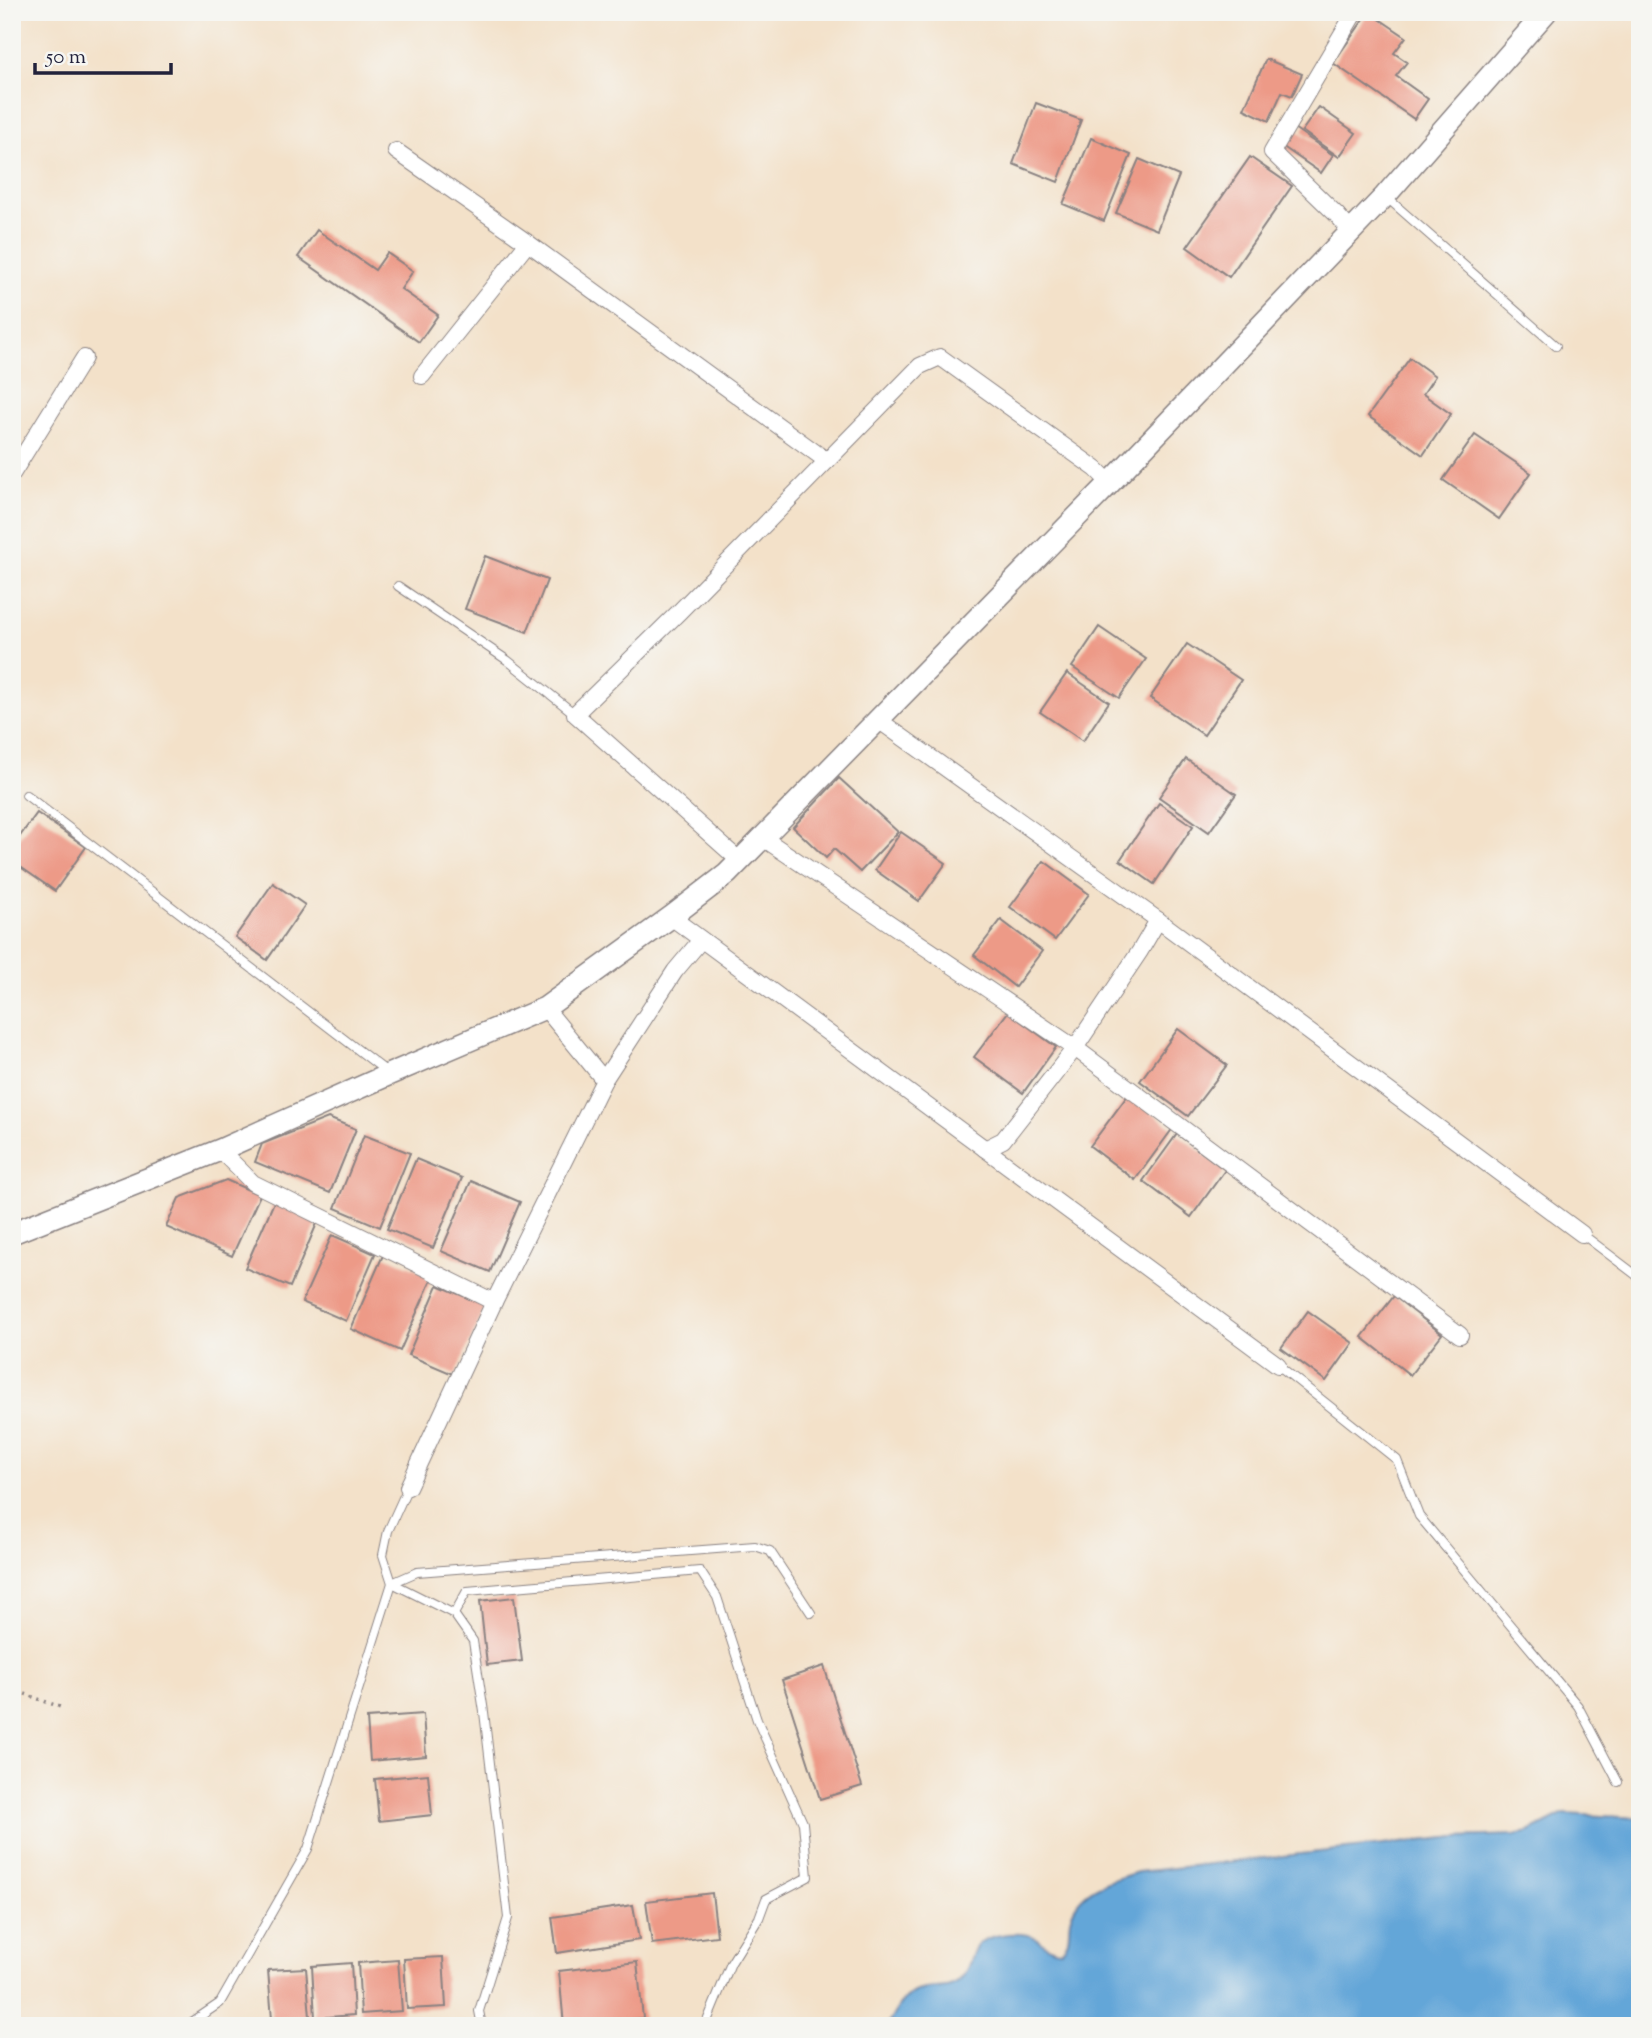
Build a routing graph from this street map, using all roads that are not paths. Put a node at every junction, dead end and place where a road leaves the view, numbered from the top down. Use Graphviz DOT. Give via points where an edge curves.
graph roads {
  1 [pos="1355,12"];
  2 [pos="1546,12"];
  3 [pos="396,151"];
  4 [pos="1385,196"];
  5 [pos="1350,231"];
  6 [pos="528,243"];
  7 [pos="1556,346"];
  8 [pos="84,358"];
  9 [pos="422,376"];
  10 [pos="827,461"];
  11 [pos="12,474"];
  12 [pos="1111,484"];
  13 [pos="398,586"];
  14 [pos="575,714"];
  15 [pos="877,719"];
  16 [pos="26,795"];
  17 [pos="763,838"];
  18 [pos="740,861"];
  19 [pos="671,917"];
  20 [pos="1158,920"];
  21 [pos="701,940"];
  22 [pos="545,1008"];
  23 [pos="1075,1048"];
  24 [pos="390,1074"];
  25 [pos="604,1080"];
  26 [pos="985,1149"];
  27 [pos="220,1150"];
  28 [pos="12,1233"];
  29 [pos="1582,1234"];
  30 [pos="1640,1278"];
  31 [pos="494,1302"];
  32 [pos="1460,1335"];
  33 [pos="1278,1365"];
  34 [pos="408,1487"];
  35 [pos="392,1583"];
  36 [pos="811,1613"];
  37 [pos="454,1614"];
  38 [pos="1618,1782"];
  39 [pos="186,2026"];
  40 [pos="482,2026"];
  41 [pos="705,2026"];
  1 -- 5 [label="street" via="1272,152"];
  2 -- 4 [label="main road"];
  3 -- 6 [label="street"];
  4 -- 5 [label="main road"];
  4 -- 7 [label="lane"];
  5 -- 12 [label="main road"];
  6 -- 9 [label="street"];
  6 -- 10 [label="street"];
  8 -- 11 [label="street"];
  10 -- 12 [label="street" via="920,366 940,357"];
  10 -- 14 [label="street"];
  12 -- 15 [label="main road"];
  13 -- 14 [label="lane" via="507,660"];
  14 -- 18 [label="street"];
  15 -- 17 [label="main road"];
  15 -- 20 [label="street"];
  16 -- 24 [label="lane"];
  17 -- 18 [label="main road"];
  17 -- 23 [label="street"];
  18 -- 19 [label="main road"];
  19 -- 21 [label="street"];
  19 -- 22 [label="main road"];
  20 -- 23 [label="street"];
  20 -- 29 [label="street"];
  21 -- 25 [label="street" via="675,971"];
  21 -- 26 [label="street"];
  22 -- 24 [label="main road"];
  22 -- 25 [label="street"];
  23 -- 26 [label="street" via="1003,1140"];
  23 -- 32 [label="street"];
  24 -- 27 [label="main road"];
  25 -- 31 [label="street"];
  26 -- 33 [label="street"];
  27 -- 28 [label="main road"];
  27 -- 31 [label="street" via="253,1183"];
  29 -- 30 [label="lane"];
  31 -- 34 [label="street"];
  33 -- 38 [label="lane" via="1397,1460 1419,1516 1578,1706"];
  34 -- 35 [label="lane" via="388,1531 383,1555"];
  35 -- 36 [label="lane" via="416,1572 755,1546 770,1551"];
  35 -- 37 [label="lane"];
  35 -- 39 [label="lane" via="308,1849 220,2003"];
  37 -- 40 [label="lane" via="473,1641 508,1918 480,2011"];
  37 -- 41 [label="lane" via="467,1591 700,1571 717,1597 757,1720 803,1823 808,1877 766,1899 731,1963"];
}
